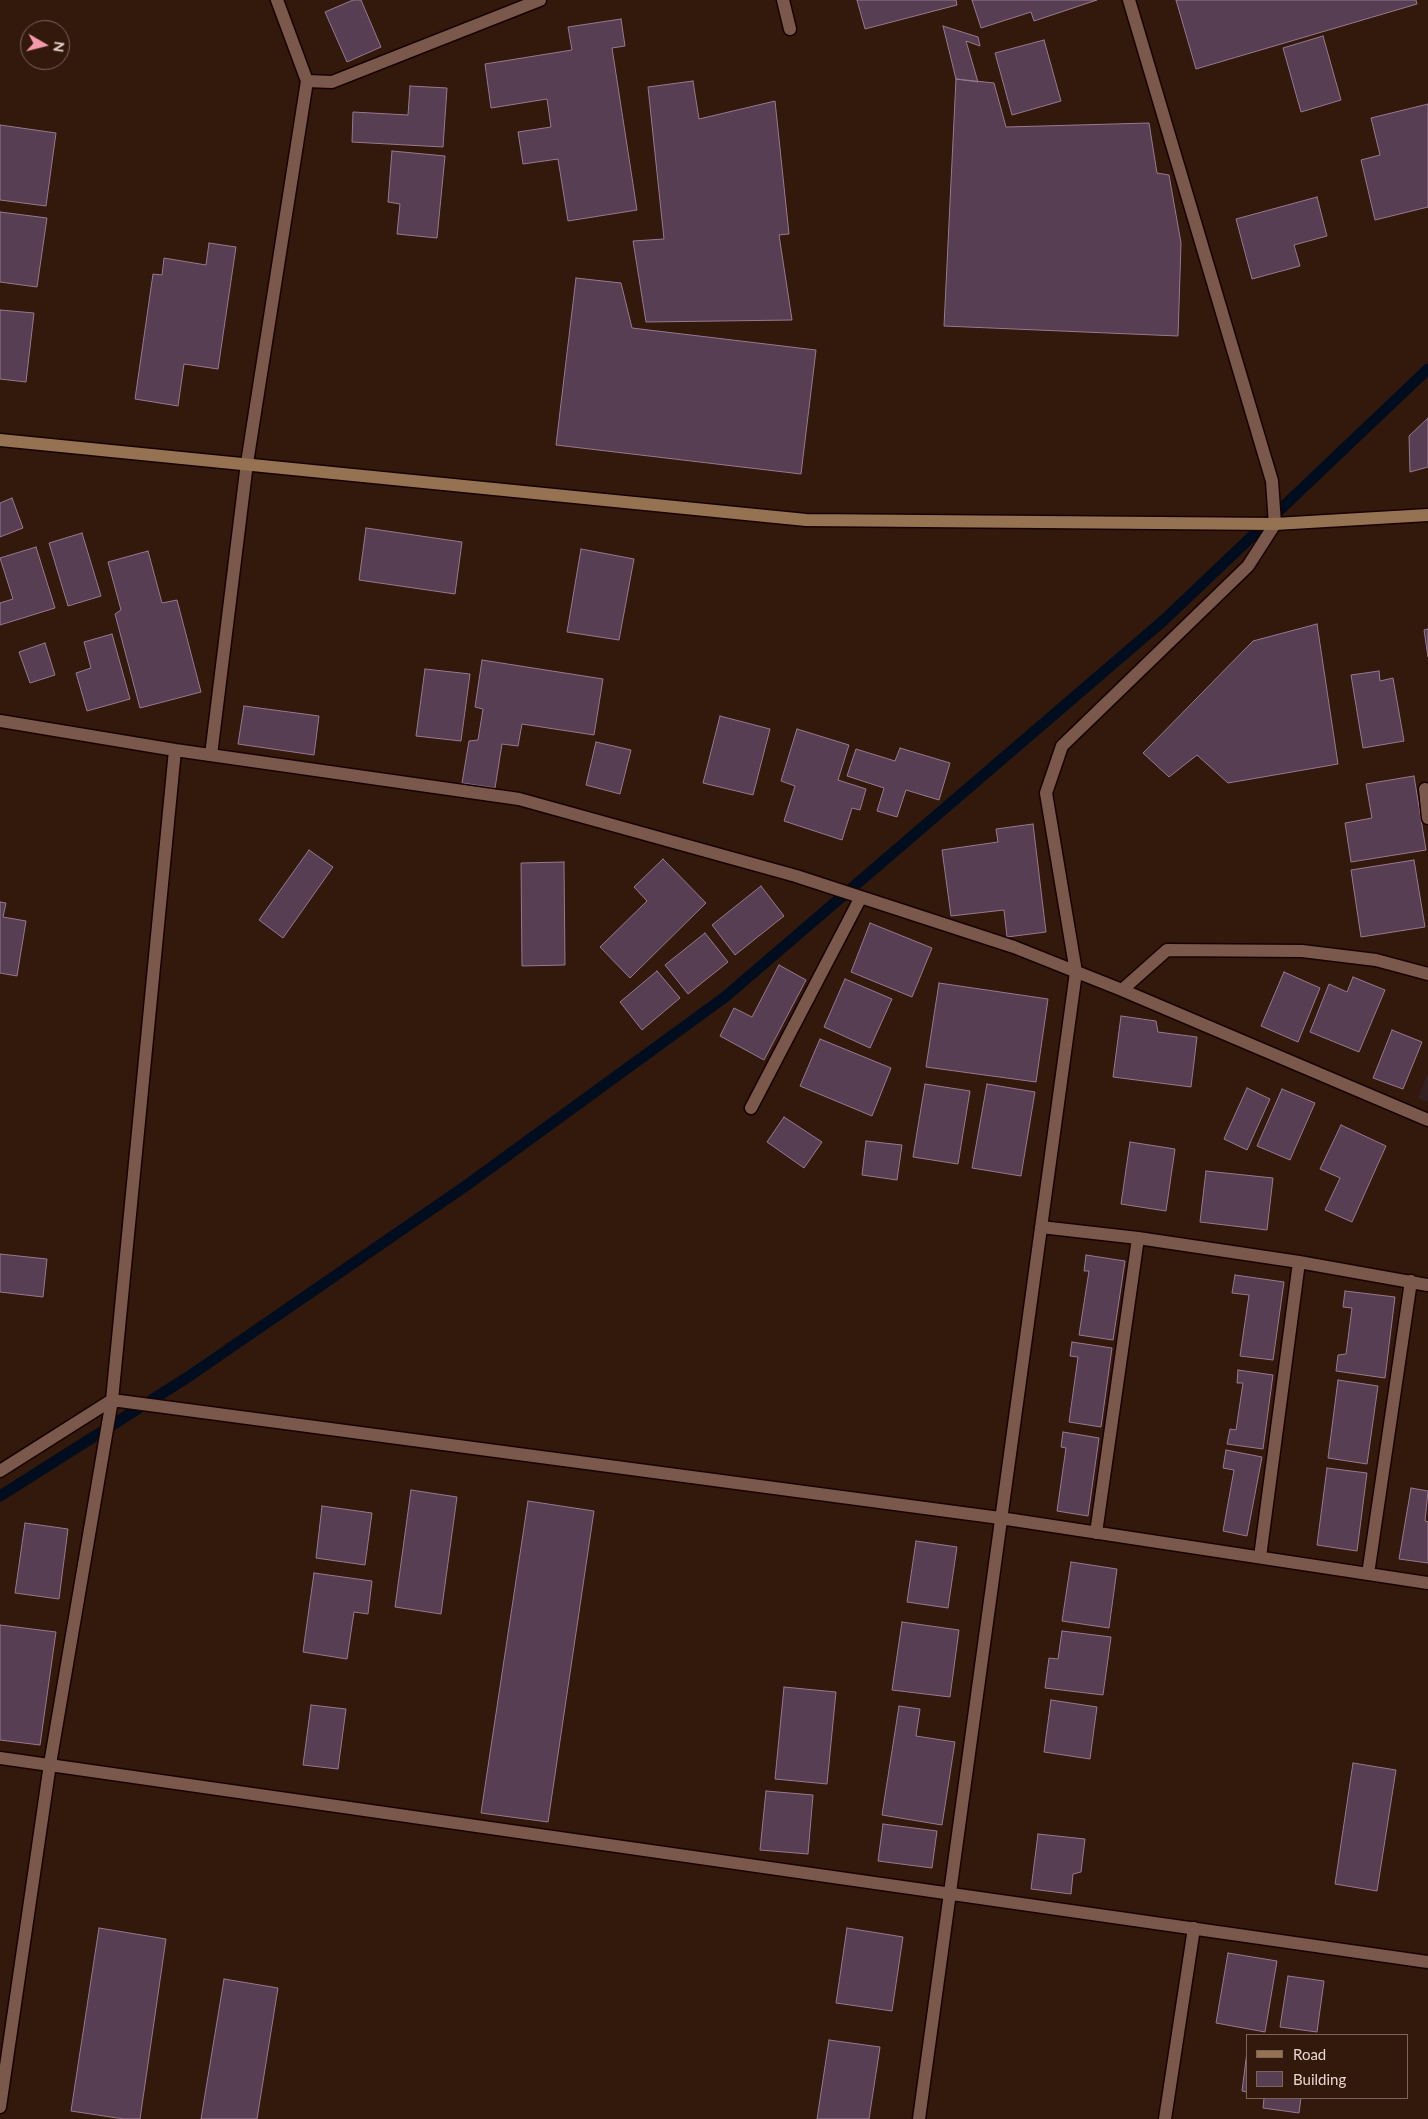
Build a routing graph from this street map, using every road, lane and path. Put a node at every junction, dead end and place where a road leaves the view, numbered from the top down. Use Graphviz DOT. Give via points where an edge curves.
graph roads {
  1 [pos="277,0"];
  2 [pos="540,0"];
  3 [pos="783,0"];
  4 [pos="1129,0"];
  5 [pos="790,29"];
  6 [pos="307,81"];
  7 [pos="0,440"];
  8 [pos="247,463"];
  9 [pos="1428,515"];
  10 [pos="1275,524"];
  11 [pos="0,721"];
  12 [pos="175,750"];
  13 [pos="211,755"];
  14 [pos="1425,788"];
  15 [pos="1428,818"];
  16 [pos="861,898"];
  17 [pos="1076,972"];
  18 [pos="1428,974"];
  19 [pos="1122,990"];
  20 [pos="751,1108"];
  21 [pos="1428,1120"];
  22 [pos="1041,1227"];
  23 [pos="1138,1238"];
  24 [pos="1299,1262"];
  25 [pos="1411,1281"];
  26 [pos="1428,1285"];
  27 [pos="112,1400"];
  28 [pos="0,1471"];
  29 [pos="1000,1518"];
  30 [pos="1096,1533"];
  31 [pos="1260,1558"];
  32 [pos="1368,1574"];
  33 [pos="1428,1583"];
  34 [pos="0,1758"];
  35 [pos="50,1764"];
  36 [pos="949,1892"];
  37 [pos="1194,1928"];
  38 [pos="1428,1962"];
  39 [pos="0,2107"];
  40 [pos="919,2119"];
  41 [pos="1165,2119"];
  1 -- 6 [label="street"];
  2 -- 6 [label="street" via="332,82"];
  3 -- 5 [label="street"];
  4 -- 10 [label="street" via="1272,481"];
  6 -- 8 [label="street"];
  7 -- 8 [label="street"];
  8 -- 10 [label="street" via="806,520"];
  8 -- 13 [label="street"];
  9 -- 10 [label="street"];
  10 -- 17 [label="street" via="1248,566 1062,746 1046,793"];
  11 -- 12 [label="street"];
  12 -- 13 [label="street"];
  12 -- 27 [label="street"];
  13 -- 16 [label="street" via="519,798 796,876"];
  14 -- 15 [label="street"];
  16 -- 17 [label="street" via="1014,947"];
  16 -- 20 [label="street"];
  17 -- 19 [label="street"];
  17 -- 22 [label="street"];
  18 -- 19 [label="street" via="1376,960 1302,951 1167,950"];
  19 -- 21 [label="street"];
  22 -- 23 [label="street"];
  22 -- 29 [label="street"];
  23 -- 24 [label="street"];
  23 -- 30 [label="street"];
  24 -- 25 [label="street"];
  24 -- 31 [label="street"];
  25 -- 26 [label="street"];
  25 -- 32 [label="street"];
  27 -- 28 [label="street"];
  27 -- 29 [label="street"];
  27 -- 35 [label="street"];
  29 -- 30 [label="street"];
  29 -- 36 [label="street"];
  30 -- 31 [label="street"];
  31 -- 32 [label="street"];
  32 -- 33 [label="street"];
  34 -- 35 [label="street"];
  35 -- 36 [label="street"];
  35 -- 39 [label="street"];
  36 -- 37 [label="street"];
  36 -- 40 [label="street"];
  37 -- 38 [label="street"];
  37 -- 41 [label="street"];
}
